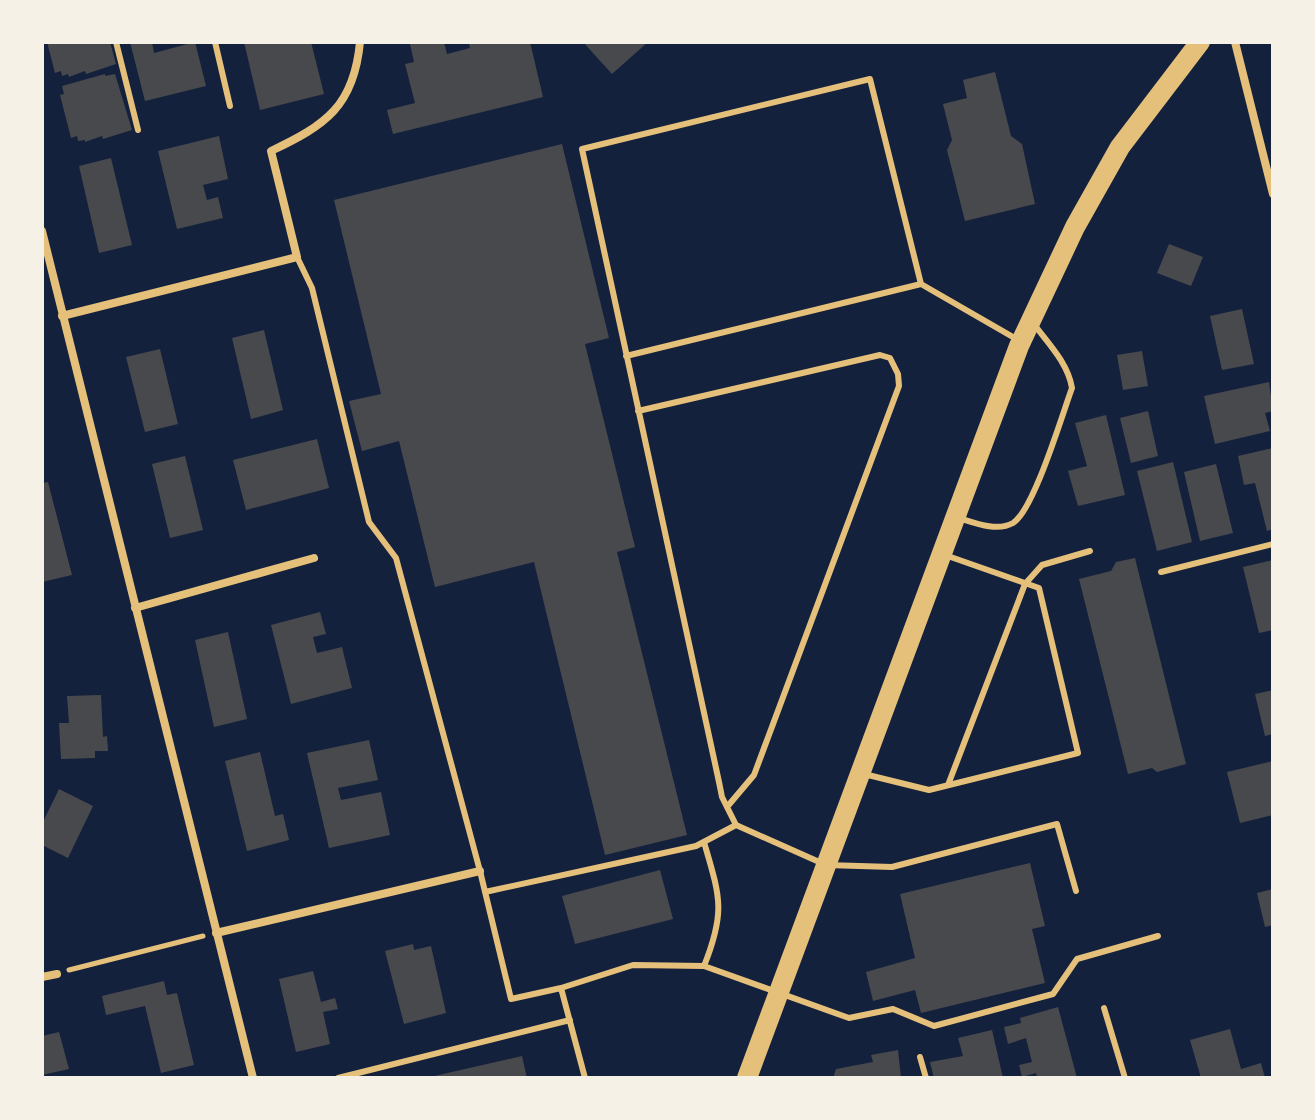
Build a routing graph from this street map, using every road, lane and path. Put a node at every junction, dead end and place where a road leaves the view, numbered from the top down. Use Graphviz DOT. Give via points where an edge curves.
graph roads {
  1 [pos="116,42"];
  2 [pos="215,42"];
  3 [pos="360,42"];
  4 [pos="1200,42"];
  5 [pos="1235,42"];
  6 [pos="230,106"];
  7 [pos="138,130"];
  8 [pos="1273,194"];
  9 [pos="42,231"];
  10 [pos="297,257"];
  11 [pos="921,284"];
  12 [pos="62,316"];
  13 [pos="1031,320"];
  14 [pos="1021,342"];
  15 [pos="626,356"];
  16 [pos="638,411"];
  17 [pos="956,517"];
  18 [pos="1273,544"];
  19 [pos="1090,551"];
  20 [pos="942,554"];
  21 [pos="314,558"];
  22 [pos="1161,572"];
  23 [pos="1025,584"];
  24 [pos="135,608"];
  25 [pos="861,773"];
  26 [pos="948,785"];
  27 [pos="727,807"];
  28 [pos="736,825"];
  29 [pos="704,842"];
  30 [pos="826,865"];
  31 [pos="480,871"];
  32 [pos="1076,891"];
  33 [pos="485,892"];
  34 [pos="216,933"];
  35 [pos="1158,936"];
  36 [pos="704,966"];
  37 [pos="57,974"];
  38 [pos="42,977"];
  39 [pos="561,988"];
  40 [pos="779,991"];
  41 [pos="1104,1008"];
  42 [pos="570,1020"];
  43 [pos="920,1057"];
  44 [pos="253,1078"];
  45 [pos="338,1078"];
  46 [pos="585,1078"];
  47 [pos="747,1078"];
  48 [pos="926,1078"];
  49 [pos="1125,1078"];
  1 -- 7 [label="lane"];
  2 -- 6 [label="lane"];
  3 -- 10 [label="street" via="358,65 345,97 326,121 271,151"];
  4 -- 13 [label="main road" via="1120,147"];
  5 -- 8 [label="street"];
  9 -- 12 [label="street"];
  10 -- 12 [label="street"];
  10 -- 31 [label="lane" via="312,288 369,522 396,558"];
  11 -- 14 [label="lane"];
  11 -- 15 [label="lane"];
  11 -- 15 [label="lane" via="870,79 582,149"];
  12 -- 24 [label="street"];
  13 -- 14 [label="main road"];
  13 -- 17 [label="lane" via="1063,363 1072,388 1027,508 1012,524 992,527"];
  14 -- 17 [label="main road"];
  15 -- 16 [label="lane"];
  16 -- 27 [label="lane"];
  16 -- 27 [label="lane" via="880,355 890,358 898,374 899,386 754,775"];
  17 -- 20 [label="main road"];
  18 -- 22 [label="lane"];
  19 -- 23 [label="lane" via="1047,563"];
  20 -- 23 [label="lane"];
  20 -- 25 [label="main road"];
  21 -- 24 [label="street"];
  23 -- 26 [label="lane"];
  23 -- 26 [label="lane" via="1039,588 1078,753"];
  24 -- 34 [label="street"];
  25 -- 26 [label="lane" via="929,790"];
  25 -- 30 [label="main road"];
  27 -- 28 [label="lane"];
  28 -- 29 [label="lane"];
  28 -- 30 [label="lane"];
  29 -- 33 [label="lane"];
  29 -- 36 [label="lane" via="719,895 718,932"];
  30 -- 32 [label="lane" via="892,867 1057,824"];
  30 -- 40 [label="main road"];
  31 -- 33 [label="lane"];
  31 -- 34 [label="street"];
  33 -- 39 [label="lane" via="511,999"];
  34 -- 37 [label="path"];
  34 -- 44 [label="street"];
  35 -- 40 [label="lane" via="1077,959 1053,994 934,1026 893,1009 849,1018"];
  36 -- 39 [label="lane" via="633,965"];
  36 -- 40 [label="lane"];
  37 -- 38 [label="street"];
  39 -- 42 [label="lane"];
  40 -- 47 [label="main road"];
  41 -- 49 [label="lane"];
  42 -- 45 [label="lane"];
  42 -- 46 [label="lane"];
  43 -- 48 [label="lane"];
}
